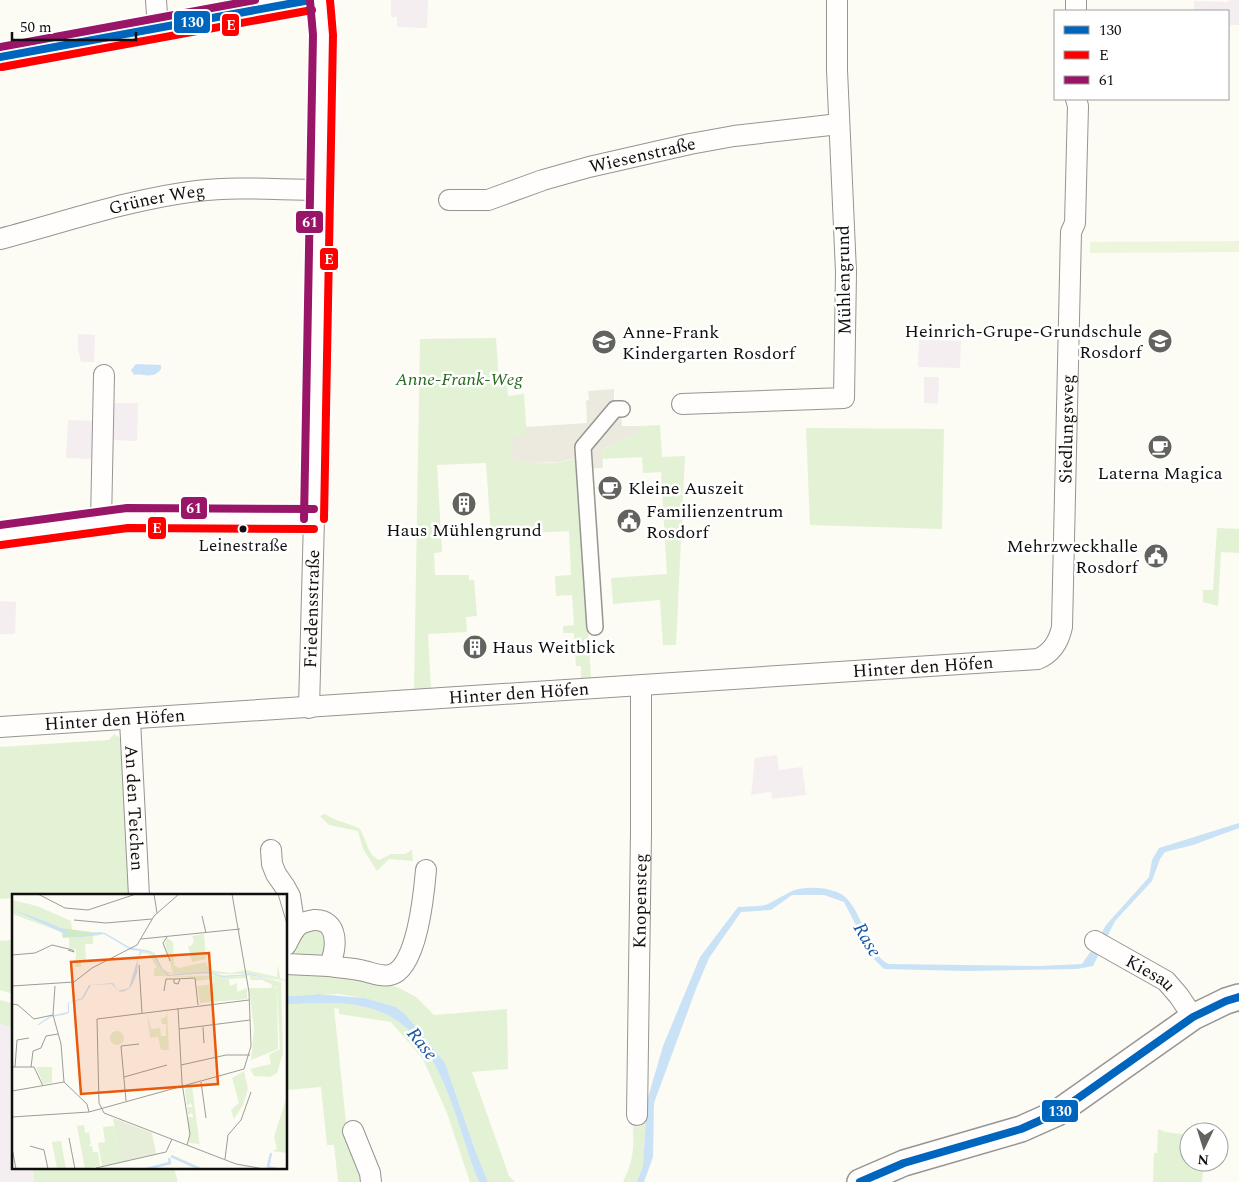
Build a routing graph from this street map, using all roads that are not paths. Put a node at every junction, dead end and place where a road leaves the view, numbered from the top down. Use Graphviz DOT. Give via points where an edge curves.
graph roads {
  1 [pos="156,0"];
  2 [pos="310,0"];
  3 [pos="320,0"];
  4 [pos="837,0"];
  5 [pos="158,28"];
  6 [pos="0,57"];
  7 [pos="1076,100"];
  8 [pos="839,124"];
  9 [pos="320,190"];
  10 [pos="448,200"];
  11 [pos="0,239"];
  12 [pos="104,375"];
  13 [pos="682,404"];
  14 [pos="622,409"];
  15 [pos="314,519"];
  16 [pos="102,522"];
  17 [pos="0,535"];
  18 [pos="596,627"];
  19 [pos="1038,660"];
  20 [pos="641,686"];
  21 [pos="309,708"];
  22 [pos="130,720"];
  23 [pos="0,727"];
  24 [pos="271,850"];
  25 [pos="426,870"];
  26 [pos="140,894"];
  27 [pos="291,937"];
  28 [pos="1100,943"];
  29 [pos="288,964"];
  30 [pos="329,966"];
  31 [pos="1239,997"];
  32 [pos="1192,1018"];
  33 [pos="637,1115"];
  34 [pos="353,1130"];
  35 [pos="371,1182"];
  36 [pos="860,1182"];
  1 -- 5 [label="street"];
  2 -- 5 [label="street"];
  3 -- 9 [label="street, Friedensstraße" via="323,35"];
  4 -- 8 [label="street, Mühlengrund"];
  5 -- 6 [label="street"];
  7 -- 19 [label="street, Siedlungsweg" via="1062,627 1053,648"];
  8 -- 10 [label="street, Wiesenstraße" via="690,144 589,167 488,200"];
  8 -- 13 [label="street, Mühlengrund" via="846,272 844,398"];
  9 -- 11 [label="street, Grüner Weg" via="218,189 175,194"];
  9 -- 15 [label="street, Friedensstraße"];
  12 -- 16 [label="street"];
  14 -- 18 [label="street" via="615,409 583,447"];
  15 -- 16 [label="street" via="168,517"];
  15 -- 21 [label="street, Friedensstraße"];
  16 -- 17 [label="street"];
  19 -- 20 [label="street, Hinter den Höfen"];
  20 -- 21 [label="street, Hinter den Höfen"];
  20 -- 33 [label="street, Knopensteg"];
  21 -- 22 [label="street, Hinter den Höfen"];
  22 -- 23 [label="street, Hinter den Höfen"];
  22 -- 26 [label="street, An den Teichen"];
  24 -- 27 [label="street" via="276,874 290,896"];
  25 -- 30 [label="street" via="416,936 396,974 381,976"];
  27 -- 30 [label="street" via="306,922 325,923 330,927 336,944"];
  28 -- 32 [label="street, Kiesau" via="1166,982"];
  29 -- 30 [label="street"];
  31 -- 32 [label="street"];
  32 -- 36 [label="street" via="1057,1113 1021,1129 904,1163"];
  34 -- 35 [label="street"];
}
